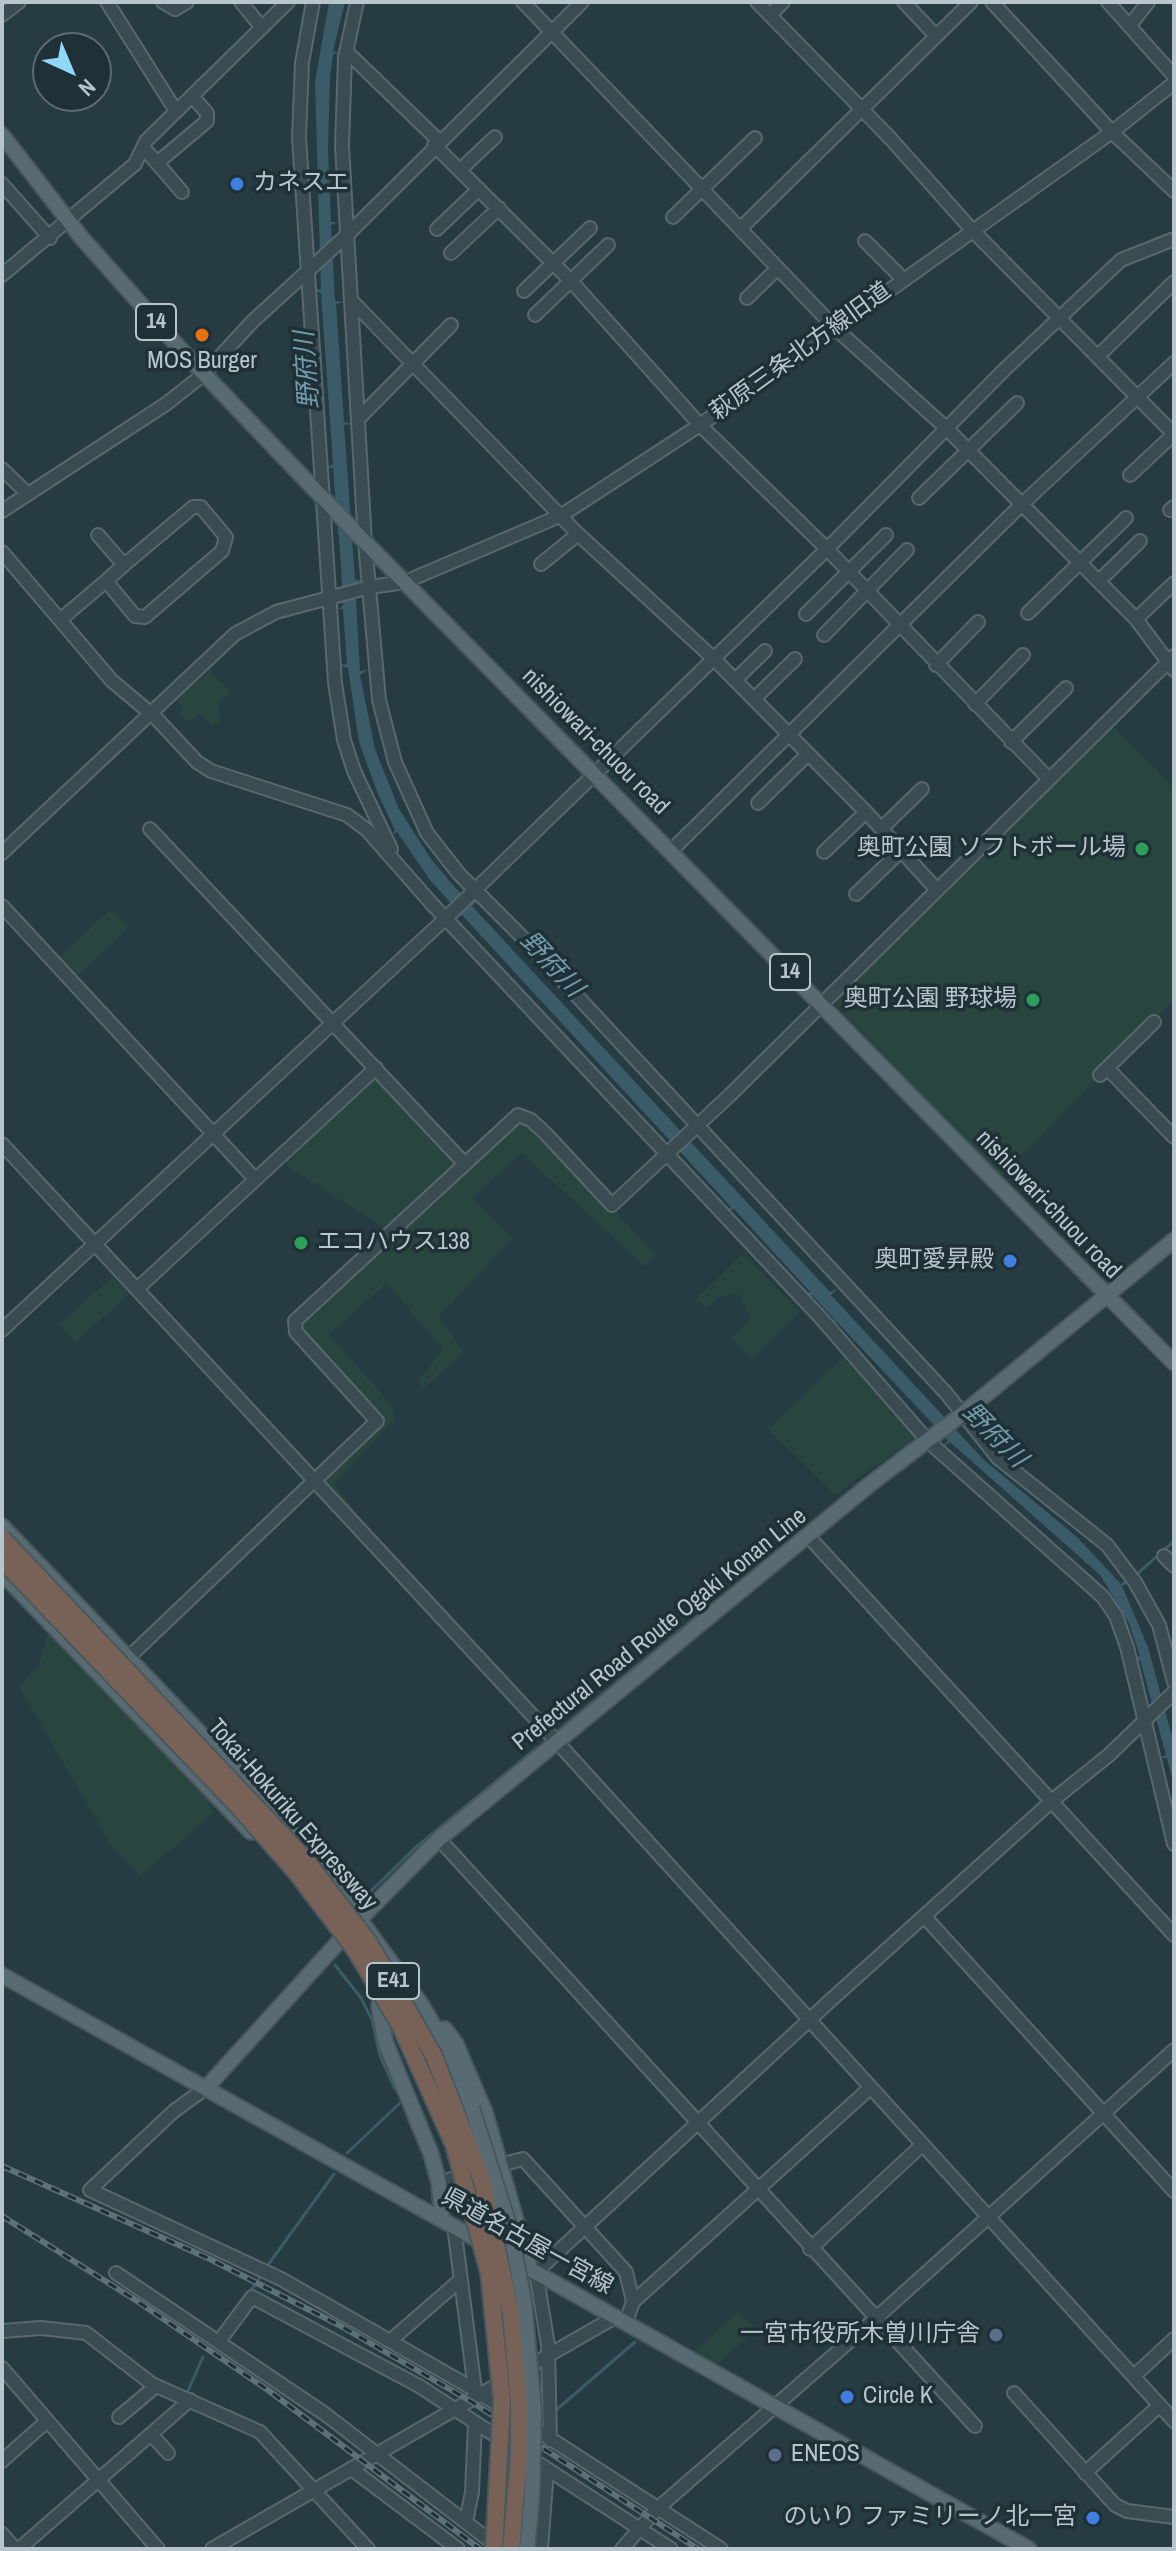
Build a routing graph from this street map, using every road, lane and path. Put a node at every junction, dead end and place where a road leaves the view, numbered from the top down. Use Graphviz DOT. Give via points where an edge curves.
graph roads {
  1 [pos="19,2"];
  2 [pos="107,2"];
  3 [pos="163,2"];
  4 [pos="187,2"];
  5 [pos="241,2"];
  6 [pos="288,2"];
  7 [pos="313,2"];
  8 [pos="357,2"];
  9 [pos="523,2"];
  10 [pos="582,2"];
  11 [pos="757,2"];
  12 [pos="783,2"];
  13 [pos="904,2"];
  14 [pos="971,2"];
  15 [pos="992,2"];
  16 [pos="1108,2"];
  17 [pos="1148,2"];
  18 [pos="2,15"];
  19 [pos="770,15"];
  20 [pos="1131,24"];
  21 [pos="262,28"];
  22 [pos="551,32"];
  23 [pos="935,35"];
  24 [pos="346,51"];
  25 [pos="1174,76"];
  26 [pos="1174,83"];
  27 [pos="192,96"];
  28 [pos="861,109"];
  29 [pos="176,111"];
  30 [pos="1112,132"];
  31 [pos="2,135"];
  32 [pos="495,137"];
  33 [pos="755,138"];
  34 [pos="437,143"];
  35 [pos="143,147"];
  36 [pos="157,163"];
  37 [pos="460,170"];
  38 [pos="2,184"];
  39 [pos="702,188"];
  40 [pos="479,189"];
  41 [pos="1174,191"];
  42 [pos="182,192"];
  43 [pos="499,208"];
  44 [pos="673,217"];
  45 [pos="70,222"];
  46 [pos="742,227"];
  47 [pos="590,228"];
  48 [pos="437,229"];
  49 [pos="972,230"];
  50 [pos="345,236"];
  51 [pos="50,238"];
  52 [pos="1174,239"];
  53 [pos="865,241"];
  54 [pos="608,245"];
  55 [pos="451,253"];
  56 [pos="554,263"];
  57 [pos="777,269"];
  58 [pos="307,273"];
  59 [pos="2,275"];
  60 [pos="903,279"];
  61 [pos="571,281"];
  62 [pos="1174,282"];
  63 [pos="524,291"];
  64 [pos="747,298"];
  65 [pos="351,300"];
  66 [pos="535,315"];
  67 [pos="1061,319"];
  68 [pos="451,325"];
  69 [pos="835,328"];
  70 [pos="1098,356"];
  71 [pos="413,363"];
  72 [pos="1174,363"];
  73 [pos="204,374"];
  74 [pos="1136,397"];
  75 [pos="1017,403"];
  76 [pos="360,417"];
  77 [pos="700,425"];
  78 [pos="945,427"];
  79 [pos="1174,434"];
  80 [pos="968,450"];
  81 [pos="2,469"];
  82 [pos="1130,475"];
  83 [pos="28,494"];
  84 [pos="321,497"];
  85 [pos="919,498"];
  86 [pos="1022,504"];
  87 [pos="2,511"];
  88 [pos="562,515"];
  89 [pos="1126,518"];
  90 [pos="578,534"];
  91 [pos="98,535"];
  92 [pos="886,535"];
  93 [pos="1140,541"];
  94 [pos="365,542"];
  95 [pos="827,549"];
  96 [pos="907,550"];
  97 [pos="2,552"];
  98 [pos="1080,562"];
  99 [pos="541,564"];
  100 [pos="124,565"];
  101 [pos="849,574"];
  102 [pos="106,581"];
  103 [pos="1099,581"];
  104 [pos="405,582"];
  105 [pos="1174,583"];
  106 [pos="369,588"];
  107 [pos="866,594"];
  108 [pos="329,599"];
  109 [pos="1028,613"];
  110 [pos="806,614"];
  111 [pos="1136,619"];
  112 [pos="60,620"];
  113 [pos="978,622"];
  114 [pos="900,628"];
  115 [pos="824,635"];
  116 [pos="765,651"];
  117 [pos="1023,655"];
  118 [pos="713,658"];
  119 [pos="795,659"];
  120 [pos="1172,663"];
  121 [pos="936,665"];
  122 [pos="735,680"];
  123 [pos="1066,688"];
  124 [pos="754,699"];
  125 [pos="975,704"];
  126 [pos="151,714"];
  127 [pos="788,734"];
  128 [pos="1011,742"];
  129 [pos="808,754"];
  130 [pos="596,774"];
  131 [pos="1049,779"];
  132 [pos="922,789"];
  133 [pos="758,803"];
  134 [pos="866,812"];
  135 [pos="882,828"];
  136 [pos="150,829"];
  137 [pos="903,849"];
  138 [pos="671,851"];
  139 [pos="824,852"];
  140 [pos="2,853"];
  141 [pos="401,869"];
  142 [pos="475,890"];
  143 [pos="937,890"];
  144 [pos="856,894"];
  145 [pos="2,906"];
  146 [pos="446,918"];
  147 [pos="820,1003"];
  148 [pos="332,1022"];
  149 [pos="1154,1022"];
  150 [pos="376,1068"];
  151 [pos="697,1127"];
  152 [pos="214,1133"];
  153 [pos="1174,1137"];
  154 [pos="2,1144"];
  155 [pos="667,1156"];
  156 [pos="464,1163"];
  157 [pos="255,1179"];
  158 [pos="1174,1240"];
  159 [pos="94,1244"];
  160 [pos="137,1289"];
  161 [pos="1106,1295"];
  162 [pos="2,1330"];
  163 [pos="1174,1363"];
  164 [pos="961,1415"];
  165 [pos="928,1441"];
  166 [pos="314,1480"];
  167 [pos="2,1526"];
  168 [pos="809,1537"];
  169 [pos="2,1538"];
  170 [pos="1164,1556"];
  171 [pos="2,1560"];
  172 [pos="1174,1566"];
  173 [pos="2,1573"];
  174 [pos="128,1658"];
  175 [pos="1174,1682"];
  176 [pos="1174,1692"];
  177 [pos="1144,1721"];
  178 [pos="557,1742"];
  179 [pos="1053,1800"];
  180 [pos="439,1839"];
  181 [pos="1174,1844"];
  182 [pos="924,1916"];
  183 [pos="357,1921"];
  184 [pos="1174,1935"];
  185 [pos="394,1963"];
  186 [pos="2,1975"];
  187 [pos="421,2004"];
  188 [pos="809,2020"];
  189 [pos="1174,2050"];
  190 [pos="206,2088"];
  191 [pos="870,2088"];
  192 [pos="1103,2114"];
  193 [pos="697,2126"];
  194 [pos="922,2145"];
  195 [pos="503,2164"];
  196 [pos="439,2183"];
  197 [pos="1174,2191"];
  198 [pos="758,2192"];
  199 [pos="988,2218"];
  200 [pos="448,2223"];
  201 [pos="584,2227"];
  202 [pos="810,2249"];
  203 [pos="533,2271"];
  204 [pos="116,2273"];
  205 [pos="459,2281"];
  206 [pos="633,2302"];
  207 [pos="620,2319"];
  208 [pos="875,2319"];
  209 [pos="2,2331"];
  210 [pos="1174,2339"];
  211 [pos="220,2340"];
  212 [pos="390,2341"];
  213 [pos="548,2358"];
  214 [pos="2,2368"];
  215 [pos="1134,2376"];
  216 [pos="156,2386"];
  217 [pos="478,2392"];
  218 [pos="1014,2393"];
  219 [pos="190,2400"];
  220 [pos="1160,2405"];
  221 [pos="775,2406"];
  222 [pos="456,2410"];
  223 [pos="119,2417"];
  224 [pos="1174,2421"];
  225 [pos="46,2422"];
  226 [pos="475,2424"];
  227 [pos="975,2426"];
  228 [pos="151,2434"];
  229 [pos="550,2440"];
  230 [pos="168,2453"];
  231 [pos="379,2455"];
  232 [pos="2,2461"];
  233 [pos="547,2469"];
  234 [pos="353,2470"];
  235 [pos="1085,2473"];
  236 [pos="100,2479"];
  237 [pos="313,2489"];
  238 [pos="657,2509"];
  239 [pos="1174,2517"];
  240 [pos="466,2522"];
  241 [pos="638,2528"];
  242 [pos="2,2534"];
  243 [pos="17,2549"];
  244 [pos="158,2549"];
  245 [pos="212,2549"];
  246 [pos="368,2549"];
  247 [pos="458,2549"];
  248 [pos="494,2549"];
  249 [pos="500,2549"];
  250 [pos="511,2549"];
  251 [pos="527,2549"];
  252 [pos="541,2549"];
  253 [pos="622,2549"];
  254 [pos="671,2549"];
  255 [pos="721,2549"];
  256 [pos="1029,2549"];
  1 -- 18 [label="street"];
  2 -- 29 [label="street"];
  3 -- 4 [label="street" via="175,9"];
  5 -- 21 [label="street"];
  6 -- 21 [label="street"];
  7 -- 58 [label="street" via="299,96"];
  8 -- 24 [label="street"];
  9 -- 22 [label="street"];
  10 -- 22 [label="street"];
  11 -- 19 [label="street"];
  12 -- 19 [label="street"];
  13 -- 23 [label="street"];
  14 -- 23 [label="street"];
  15 -- 30 [label="street"];
  16 -- 20 [label="street"];
  17 -- 20 [label="street"];
  19 -- 28 [label="street"];
  20 -- 25 [label="street"];
  21 -- 27 [label="street"];
  22 -- 34 [label="street"];
  22 -- 39 [label="street"];
  23 -- 28 [label="street"];
  24 -- 34 [label="street"];
  24 -- 50 [label="street"];
  26 -- 30 [label="street, 萩原三条北方線旧道"];
  27 -- 29 [label="street"];
  27 -- 36 [label="street" via="207,113 207,121"];
  28 -- 46 [label="street"];
  28 -- 49 [label="street"];
  29 -- 35 [label="street"];
  30 -- 41 [label="street"];
  30 -- 49 [label="street, 萩原三条北方線旧道"];
  31 -- 45 [label="main road, nishiowari-chuou road / 14"];
  32 -- 37 [label="street"];
  33 -- 39 [label="street"];
  34 -- 37 [label="street"];
  34 -- 50 [label="street"];
  35 -- 36 [label="street"];
  35 -- 45 [label="street" via="135,164"];
  36 -- 42 [label="street"];
  37 -- 40 [label="street"];
  38 -- 51 [label="street"];
  39 -- 44 [label="street"];
  39 -- 46 [label="street"];
  40 -- 43 [label="street"];
  40 -- 48 [label="street"];
  43 -- 55 [label="street"];
  43 -- 56 [label="street"];
  45 -- 51 [label="street"];
  45 -- 73 [label="main road, nishiowari-chuou road / 14"];
  46 -- 57 [label="street"];
  47 -- 56 [label="street"];
  49 -- 60 [label="street, 萩原三条北方線旧道"];
  49 -- 67 [label="street"];
  50 -- 58 [label="street"];
  50 -- 65 [label="street"];
  51 -- 59 [label="street"];
  52 -- 67 [label="street" via="1121,260"];
  53 -- 60 [label="street"];
  54 -- 61 [label="street"];
  56 -- 61 [label="street"];
  56 -- 63 [label="street"];
  57 -- 64 [label="street"];
  57 -- 69 [label="street"];
  58 -- 73 [label="street"];
  58 -- 84 [label="street"];
  60 -- 69 [label="street, 萩原三条北方線旧道"];
  61 -- 66 [label="street"];
  61 -- 77 [label="street"];
  62 -- 70 [label="street"];
  65 -- 71 [label="street"];
  65 -- 76 [label="street"];
  67 -- 70 [label="street"];
  67 -- 78 [label="street"];
  68 -- 71 [label="street"];
  69 -- 77 [label="street, 萩原三条北方線旧道"];
  69 -- 78 [label="street"];
  70 -- 74 [label="street"];
  71 -- 76 [label="street"];
  71 -- 88 [label="street"];
  72 -- 74 [label="street"];
  73 -- 83 [label="street"];
  73 -- 84 [label="main road, nishiowari-chuou road / 14"];
  74 -- 79 [label="street"];
  74 -- 86 [label="street"];
  75 -- 80 [label="street"];
  76 -- 94 [label="street"];
  77 -- 88 [label="street, 萩原三条北方線旧道"];
  77 -- 95 [label="street"];
  78 -- 80 [label="street"];
  78 -- 95 [label="street"];
  79 -- 82 [label="street"];
  80 -- 85 [label="street"];
  80 -- 86 [label="street"];
  81 -- 83 [label="street"];
  83 -- 87 [label="street"];
  84 -- 94 [label="main road, nishiowari-chuou road / 14"];
  84 -- 108 [label="street"];
  86 -- 98 [label="street"];
  86 -- 114 [label="street"];
  88 -- 90 [label="street"];
  88 -- 104 [label="street, 萩原三条北方線旧道"];
  89 -- 98 [label="street"];
  90 -- 99 [label="street"];
  90 -- 118 [label="street"];
  91 -- 100 [label="street"];
  92 -- 101 [label="street"];
  93 -- 103 [label="street"];
  94 -- 104 [label="main road, nishiowari-chuou road / 14"];
  94 -- 106 [label="street"];
  95 -- 101 [label="street"];
  95 -- 118 [label="street"];
  96 -- 107 [label="street"];
  97 -- 112 [label="street"];
  98 -- 103 [label="street"];
  98 -- 109 [label="street"];
  100 -- 102 [label="street"];
  100 -- 102 [label="street" via="196,506 226,537 222,551 145,617 135,616"];
  101 -- 107 [label="street"];
  101 -- 110 [label="street"];
  102 -- 112 [label="street"];
  103 -- 111 [label="street"];
  104 -- 106 [label="street, 萩原三条北方線旧道"];
  104 -- 130 [label="main road, nishiowari-chuou road / 14"];
  105 -- 111 [label="street"];
  106 -- 108 [label="street, 萩原三条北方線旧道"];
  106 -- 142 [label="street" via="379,700 395,762 427,833"];
  107 -- 114 [label="street"];
  107 -- 115 [label="street"];
  108 -- 126 [label="street, 萩原三条北方線旧道" via="276,612 246,627"];
  108 -- 141 [label="street" via="344,740 368,806"];
  111 -- 120 [label="street"];
  112 -- 126 [label="street" via="112,681"];
  113 -- 121 [label="street"];
  114 -- 121 [label="street"];
  114 -- 127 [label="street"];
  116 -- 122 [label="street"];
  117 -- 125 [label="street"];
  118 -- 122 [label="street"];
  118 -- 130 [label="street"];
  119 -- 124 [label="street"];
  120 -- 131 [label="street"];
  121 -- 125 [label="street"];
  122 -- 124 [label="street"];
  123 -- 128 [label="street"];
  124 -- 127 [label="street"];
  125 -- 128 [label="street"];
  126 -- 140 [label="street, 萩原三条北方線旧道"];
  126 -- 141 [label="street" via="211,771 353,818"];
  127 -- 129 [label="street"];
  127 -- 138 [label="street"];
  128 -- 131 [label="street"];
  129 -- 133 [label="street"];
  129 -- 134 [label="street"];
  130 -- 138 [label="main road, nishiowari-chuou road / 14"];
  130 -- 142 [label="street"];
  131 -- 143 [label="street"];
  132 -- 135 [label="street"];
  134 -- 135 [label="street"];
  134 -- 139 [label="street"];
  135 -- 137 [label="street"];
  136 -- 148 [label="street"];
  137 -- 143 [label="street"];
  137 -- 144 [label="street"];
  138 -- 147 [label="main road, nishiowari-chuou road / 14"];
  141 -- 146 [label="street"];
  142 -- 146 [label="street"];
  142 -- 151 [label="street"];
  143 -- 147 [label="street"];
  145 -- 152 [label="street"];
  146 -- 148 [label="street"];
  146 -- 155 [label="street"];
  147 -- 151 [label="street"];
  147 -- 161 [label="main road, nishiowari-chuou road / 14"];
  148 -- 150 [label="street"];
  148 -- 152 [label="street"];
  149 -- 153 [label="street" via="1104,1071"];
  150 -- 156 [label="street"];
  150 -- 157 [label="street"];
  151 -- 155 [label="street"];
  151 -- 164 [label="street"];
  152 -- 157 [label="street"];
  152 -- 159 [label="street"];
  154 -- 159 [label="street"];
  155 -- 156 [label="street" via="612,1205 546,1134 518,1115"];
  155 -- 165 [label="street" via="820,1317"];
  156 -- 166 [label="street" via="295,1321 296,1332 377,1421"];
  157 -- 160 [label="street"];
  158 -- 161 [label="main road, Prefectural Road Route Ogaki Konan Line"];
  159 -- 160 [label="street"];
  159 -- 162 [label="street"];
  160 -- 166 [label="street"];
  161 -- 163 [label="main road, nishiowari-chuou road / 14"];
  161 -- 164 [label="main road, Prefectural Road Route Ogaki Konan Line"];
  164 -- 165 [label="main road, Prefectural Road Route Ogaki Konan Line"];
  164 -- 175 [label="street" via="998,1458 1107,1545 1159,1625"];
  165 -- 168 [label="main road, Prefectural Road Route Ogaki Konan Line"];
  165 -- 177 [label="street" via="1103,1597 1123,1635"];
  166 -- 174 [label="street"];
  166 -- 178 [label="street"];
  167 -- 174 [label="main road"];
  168 -- 178 [label="main road, Prefectural Road Route Ogaki Konan Line"];
  168 -- 179 [label="street"];
  169 -- 250 [label="highway, Tokai-Hokuriku Expressway / E41, bridge" via="305,1859 368,1941 434,2056 482,2180 511,2314 519,2458"];
  170 -- 172 [label="street"];
  171 -- 248 [label="highway, Tokai-Hokuriku Expressway / E41, bridge" via="295,1871 356,1951 419,2063 468,2186 495,2316 502,2454"];
  173 -- 183 [label="main road" via="307,1894"];
  174 -- 183 [label="main road" via="264,1800"];
  176 -- 177 [label="street"];
  177 -- 179 [label="street"];
  177 -- 181 [label="street"];
  178 -- 180 [label="main road, Prefectural Road Route Ogaki Konan Line"];
  178 -- 188 [label="street"];
  179 -- 182 [label="street"];
  179 -- 184 [label="street"];
  180 -- 183 [label="main road, Prefectural Road Route Ogaki Konan Line"];
  180 -- 193 [label="street"];
  182 -- 188 [label="street"];
  182 -- 192 [label="street"];
  183 -- 185 [label="main road"];
  183 -- 190 [label="main road, Prefectural Road Route Ogaki Konan Line"];
  185 -- 187 [label="main road"];
  185 -- 196 [label="main road" via="379,1997 385,2041"];
  186 -- 190 [label="main road, 県道名古屋一宮線"];
  187 -- 195 [label="main road" via="456,2044"];
  187 -- 251 [label="main road, bridge" via="472,2108 510,2228 524,2302 534,2412"];
  188 -- 191 [label="street"];
  188 -- 193 [label="street"];
  189 -- 192 [label="street"];
  190 -- 200 [label="main road, 県道名古屋一宮線"];
  190 -- 212 [label="street" via="90,2190 281,2279"];
  191 -- 194 [label="street"];
  191 -- 198 [label="street"];
  192 -- 197 [label="street"];
  192 -- 199 [label="street"];
  193 -- 198 [label="street"];
  193 -- 201 [label="street"];
  194 -- 199 [label="street"];
  194 -- 202 [label="street"];
  195 -- 196 [label="street"];
  195 -- 201 [label="street" via="523,2159"];
  195 -- 203 [label="main road"];
  196 -- 200 [label="main road"];
  198 -- 202 [label="street"];
  198 -- 206 [label="street"];
  199 -- 208 [label="street"];
  199 -- 215 [label="street"];
  200 -- 203 [label="main road, 県道名古屋一宮線"];
  200 -- 205 [label="street"];
  201 -- 203 [label="street"];
  201 -- 206 [label="street" via="626,2272"];
  202 -- 208 [label="street"];
  203 -- 207 [label="main road, 県道名古屋一宮線"];
  203 -- 213 [label="street"];
  204 -- 211 [label="street"];
  205 -- 212 [label="street"];
  205 -- 217 [label="street"];
  206 -- 207 [label="street"];
  207 -- 213 [label="street"];
  207 -- 221 [label="main road, 県道名古屋一宮線"];
  208 -- 221 [label="street"];
  208 -- 227 [label="street"];
  209 -- 216 [label="street" via="86,2333"];
  210 -- 215 [label="street"];
  211 -- 222 [label="street" via="252,2297"];
  211 -- 231 [label="street"];
  212 -- 217 [label="street"];
  213 -- 217 [label="street"];
  213 -- 229 [label="street"];
  214 -- 225 [label="street"];
  215 -- 220 [label="street"];
  216 -- 219 [label="street"];
  216 -- 223 [label="street"];
  217 -- 222 [label="street"];
  217 -- 229 [label="street"];
  218 -- 235 [label="street"];
  219 -- 228 [label="street"];
  219 -- 237 [label="street" via="260,2432"];
  220 -- 224 [label="street"];
  220 -- 235 [label="street"];
  221 -- 238 [label="street"];
  221 -- 256 [label="main road, 県道名古屋一宮線"];
  222 -- 226 [label="street"];
  222 -- 231 [label="street"];
  225 -- 232 [label="street"];
  225 -- 236 [label="street"];
  226 -- 233 [label="street"];
  226 -- 240 [label="street"];
  228 -- 230 [label="street"];
  228 -- 236 [label="street"];
  229 -- 238 [label="street" via="580,2453"];
  231 -- 234 [label="street"];
  231 -- 240 [label="street"];
  233 -- 241 [label="street"];
  233 -- 252 [label="street"];
  234 -- 237 [label="street"];
  234 -- 247 [label="street"];
  235 -- 239 [label="street" via="1104,2496 1127,2511"];
  236 -- 243 [label="street"];
  236 -- 244 [label="street"];
  237 -- 245 [label="street"];
  237 -- 246 [label="street"];
  238 -- 241 [label="street"];
  238 -- 255 [label="street"];
  240 -- 249 [label="street"];
  241 -- 253 [label="street"];
  241 -- 254 [label="street"];
  242 -- 243 [label="street"];
}
